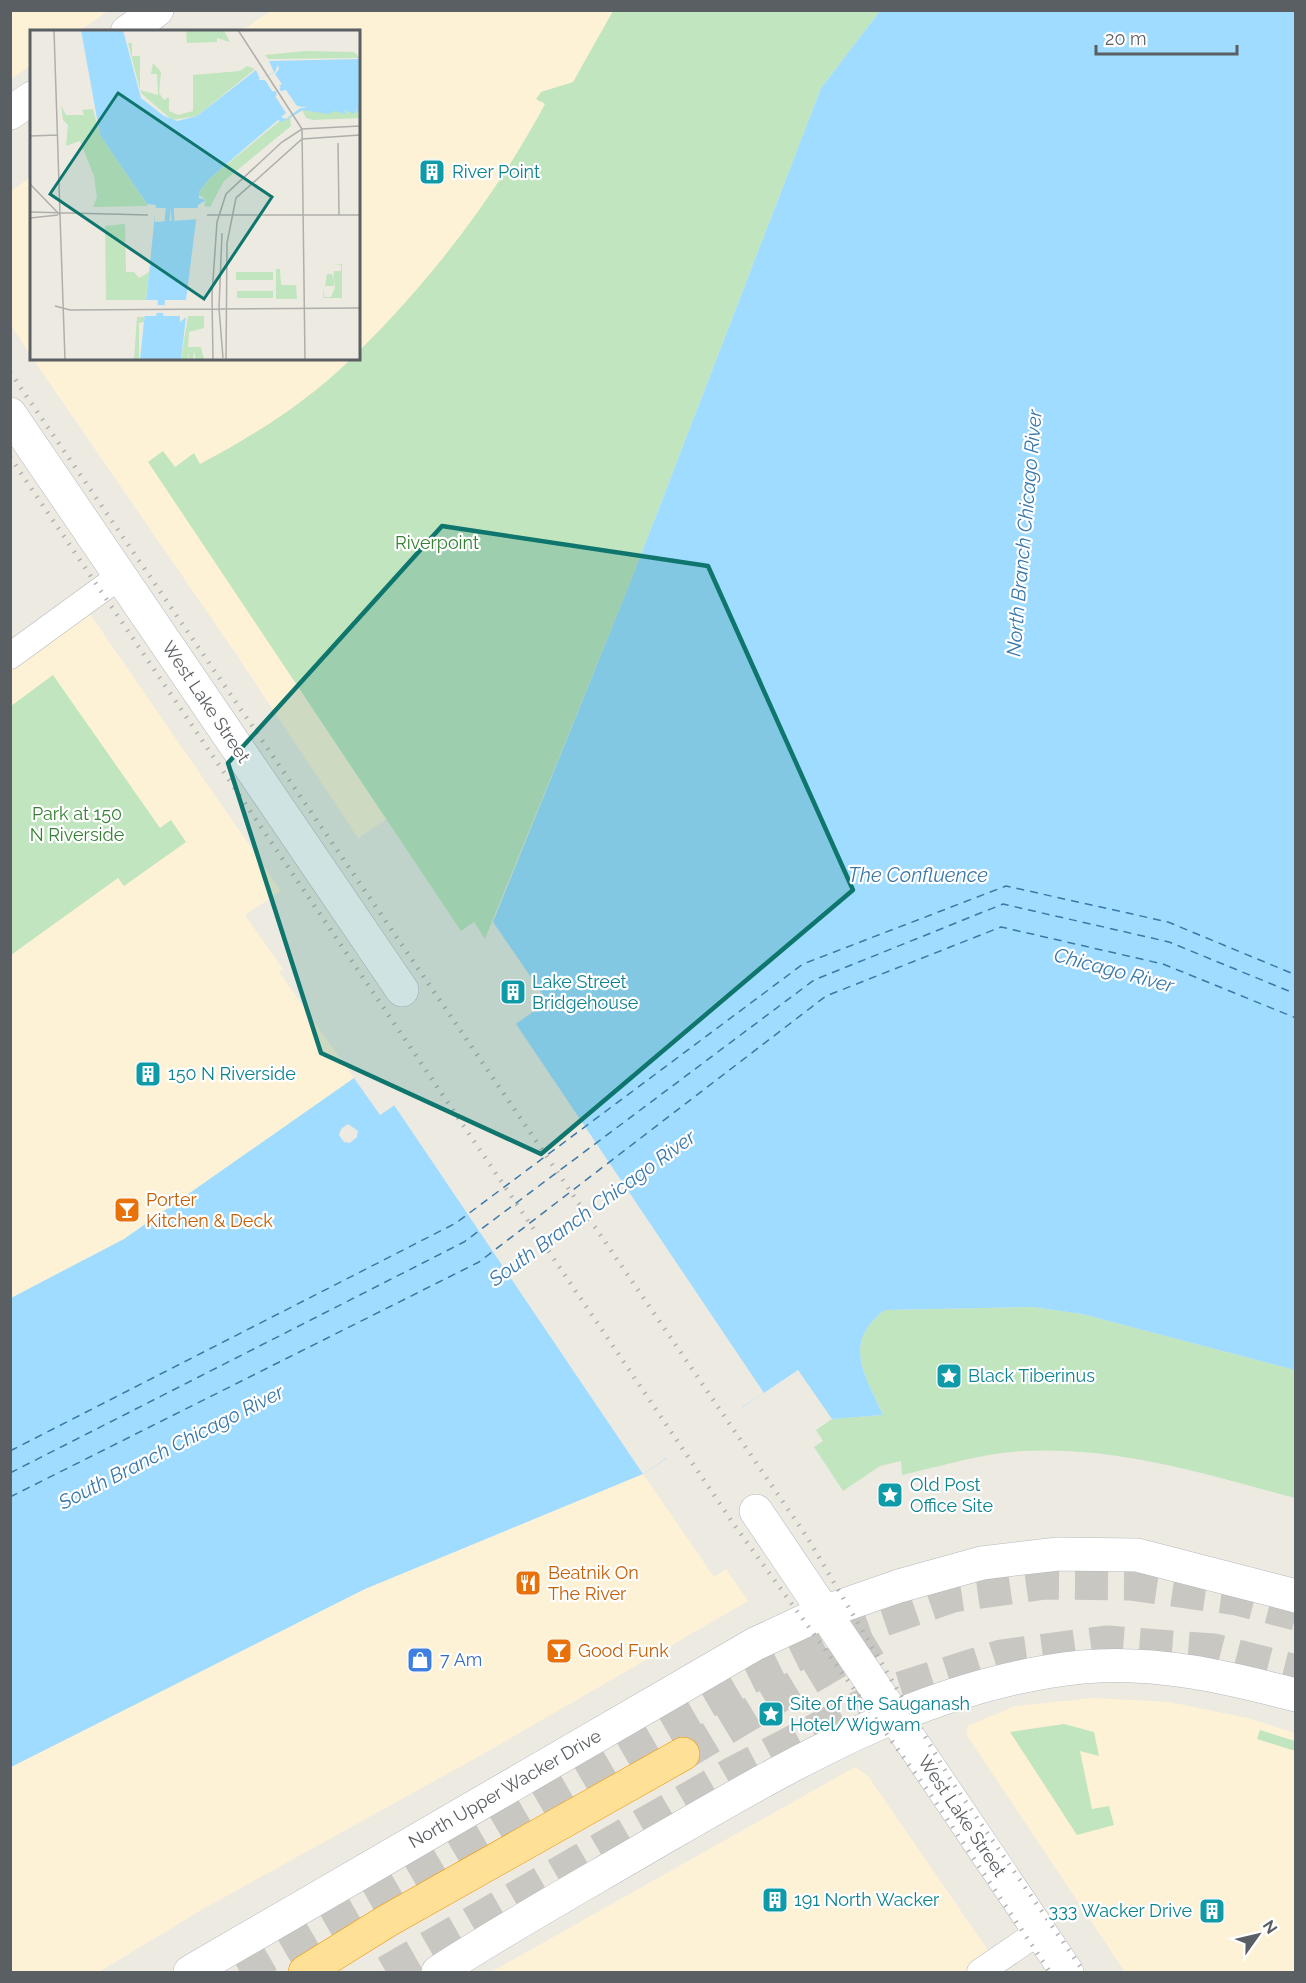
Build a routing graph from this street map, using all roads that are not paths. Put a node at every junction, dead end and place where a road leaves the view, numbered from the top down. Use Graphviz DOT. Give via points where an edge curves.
graph roads {
  1 [pos="157,10"];
  2 [pos="130,30"];
  3 [pos="30,99"];
  4 [pos="10,113"];
  5 [pos="10,414"];
  6 [pos="120,576"];
  7 [pos="10,656"];
  8 [pos="402,990"];
  9 [pos="756,1511"];
  10 [pos="1296,1596"];
  11 [pos="824,1612"];
  12 [pos="1296,1695"];
  13 [pos="894,1715"];
  14 [pos="683,1754"];
  15 [pos="1040,1932"];
  16 [pos="455,1968"];
  17 [pos="190,1972"];
  18 [pos="305,1972"];
  19 [pos="980,1972"];
  20 [pos="1067,1972"];
  1 -- 2 [label="main road"];
  3 -- 4 [label="main road"];
  5 -- 6 [label="main road, West Lake Street"];
  6 -- 7 [label="lane"];
  6 -- 8 [label="main road, West Lake Street"];
  9 -- 11 [label="main road, West Lake Street"];
  10 -- 11 [label="main road, North Upper Wacker Drive" via="1137,1556 1058,1554 982,1563"];
  11 -- 13 [label="main road, West Lake Street"];
  11 -- 17 [label="main road, North Upper Wacker Drive" via="755,1644"];
  12 -- 13 [label="main road" via="1238,1680 1163,1668 1085,1667 1030,1674"];
  13 -- 15 [label="main road, West Lake Street"];
  13 -- 16 [label="main road" via="727,1801"];
  14 -- 18 [label="highway"];
  15 -- 19 [label="lane"];
  15 -- 20 [label="main road, West Lake Street"];
}
